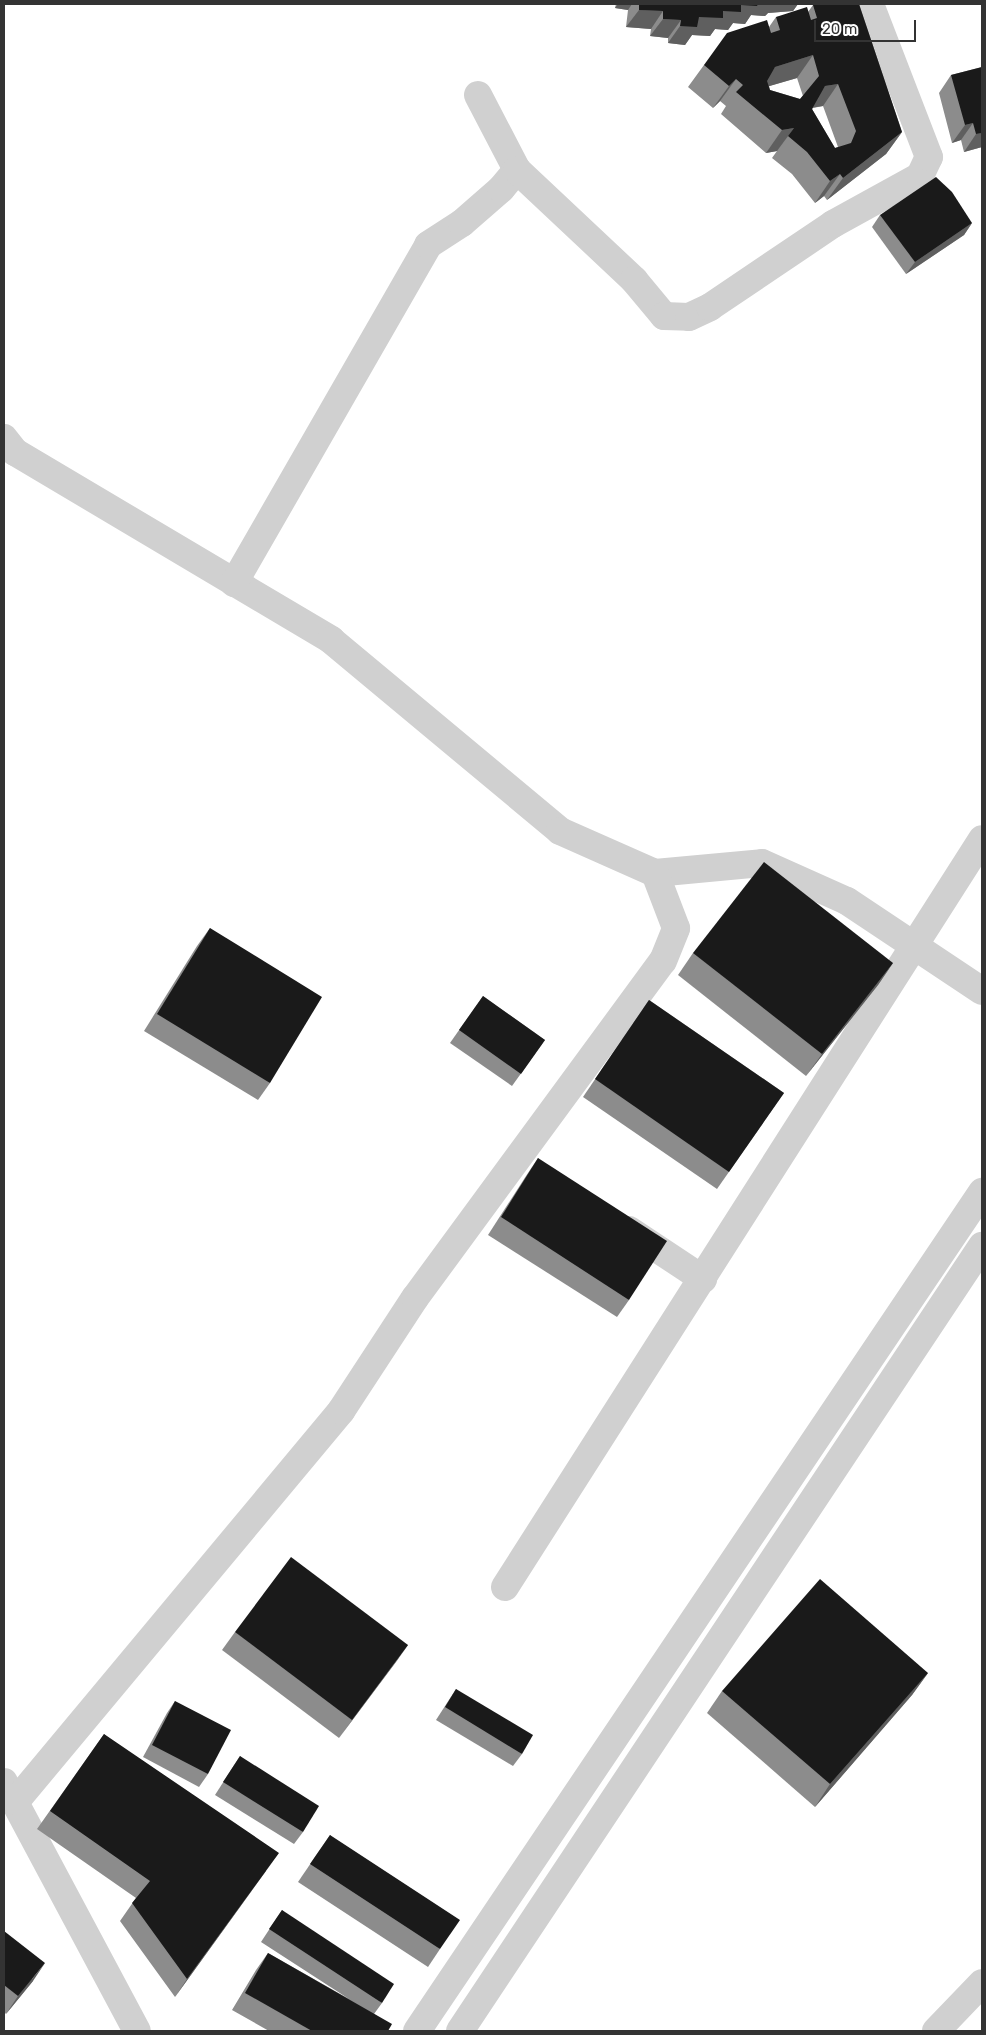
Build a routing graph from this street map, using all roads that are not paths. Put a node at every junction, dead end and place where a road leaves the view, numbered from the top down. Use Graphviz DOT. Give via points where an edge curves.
graph roads {
  1 [pos="870,4"];
  2 [pos="478,95"];
  3 [pos="517,170"];
  4 [pos="4,438"];
  5 [pos="234,583"];
  6 [pos="982,839"];
  7 [pos="655,873"];
  8 [pos="914,945"];
  9 [pos="982,991"];
  10 [pos="519,1158"];
  11 [pos="543,1173"];
  12 [pos="982,1192"];
  13 [pos="607,1216"];
  14 [pos="982,1246"];
  15 [pos="703,1279"];
  16 [pos="816,1441"];
  17 [pos="840,1460"];
  18 [pos="505,1587"];
  19 [pos="10,1791"];
  20 [pos="574,1799"];
  21 [pos="602,1818"];
  22 [pos="982,1984"];
  23 [pos="137,2031"];
  24 [pos="417,2031"];
  25 [pos="460,2031"];
  26 [pos="936,2031"];
  1 -- 3 [label="street" via="929,157 920,176 833,224 689,318 664,316 634,280"];
  2 -- 3 [label="street"];
  3 -- 5 [label="street" via="500,190 462,223 428,244"];
  4 -- 5 [label="street" via="15,452"];
  5 -- 7 [label="street" via="331,640 560,831"];
  6 -- 8 [label="street"];
  7 -- 8 [label="street" via="762,863 847,900"];
  7 -- 10 [label="street" via="676,928 663,961"];
  8 -- 9 [label="street"];
  8 -- 15 [label="street"];
  10 -- 11 [label="street"];
  10 -- 19 [label="street" via="415,1298 341,1411"];
  12 -- 16 [label="street"];
  13 -- 15 [label="street"];
  14 -- 17 [label="street"];
  15 -- 18 [label="street"];
  16 -- 17 [label="street"];
  16 -- 20 [label="street"];
  17 -- 21 [label="street"];
  19 -- 23 [label="street"];
  20 -- 21 [label="street"];
  20 -- 24 [label="street"];
  21 -- 25 [label="street"];
  22 -- 26 [label="street"];
}
